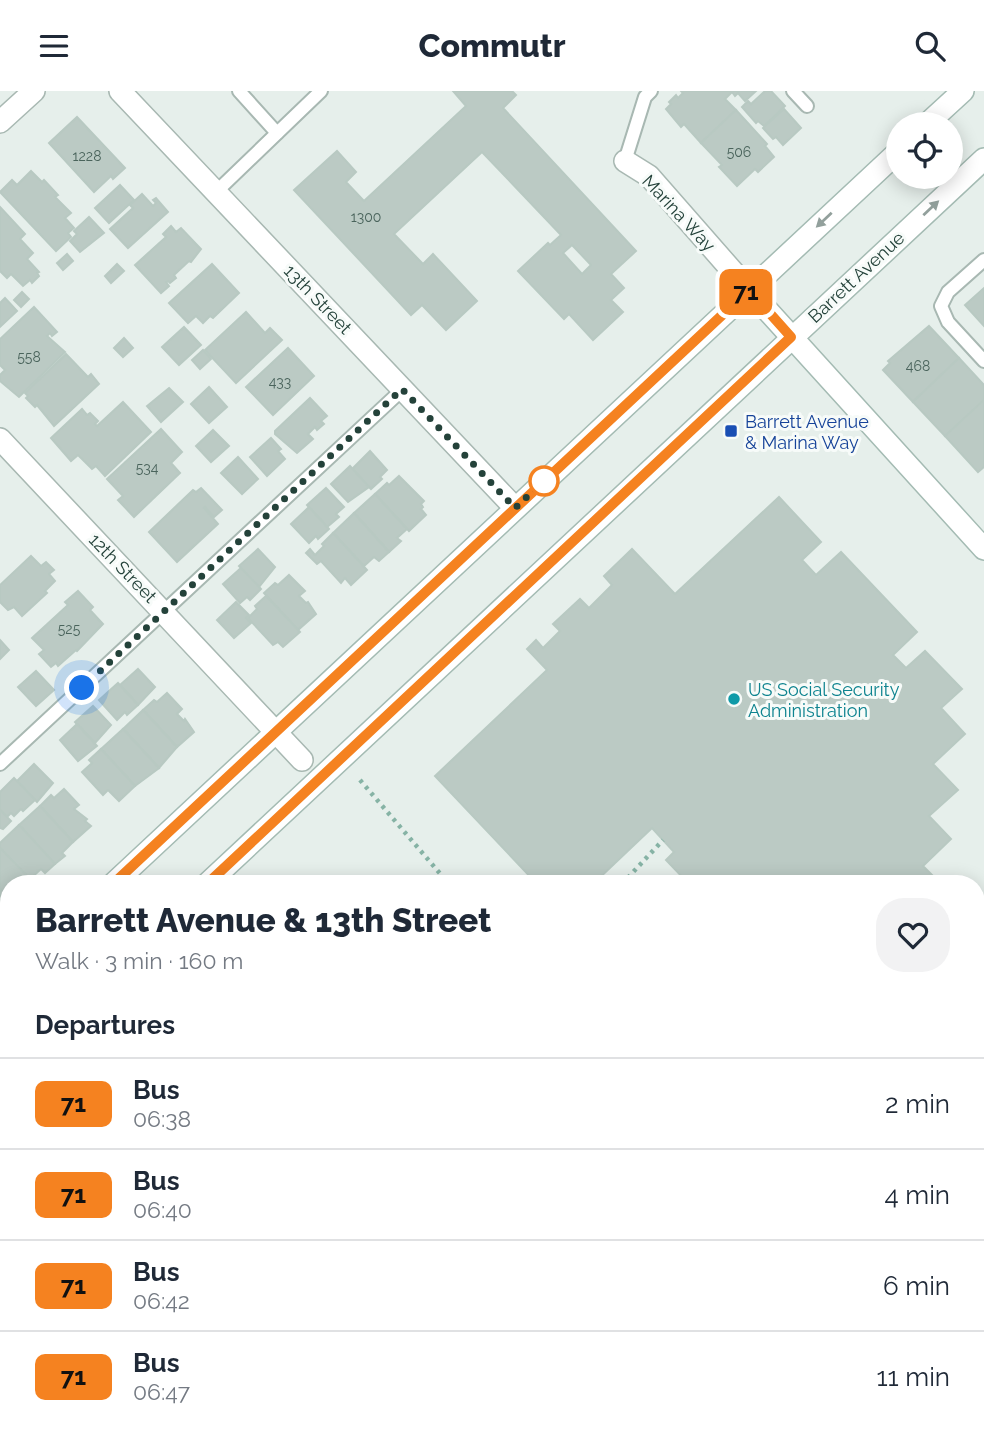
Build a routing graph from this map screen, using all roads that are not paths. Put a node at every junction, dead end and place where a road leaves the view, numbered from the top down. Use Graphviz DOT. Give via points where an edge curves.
graph roads {
  1 [pos="34,91"];
  2 [pos="120,91"];
  3 [pos="239,91"];
  4 [pos="321,91"];
  5 [pos="651,91"];
  6 [pos="793,91"];
  7 [pos="963,91"];
  8 [pos="807,106"];
  9 [pos="940,112"];
  10 [pos="0,122"];
  11 [pos="278,133"];
  12 [pos="984,159"];
  13 [pos="625,160"];
  14 [pos="886,163"];
  15 [pos="216,193"];
  16 [pos="984,260"];
  17 [pos="749,290"];
  18 [pos="791,337"];
  19 [pos="984,361"];
  20 [pos="402,389"];
  21 [pos="0,439"];
  22 [pos="515,508"];
  23 [pos="984,549"];
  24 [pos="164,612"];
  25 [pos="276,732"];
  26 [pos="302,760"];
  27 [pos="0,765"];
  28 [pos="123,875"];
  29 [pos="217,875"];
  1 -- 10 [label="main road"];
  2 -- 15 [label="main road, 13th Street"];
  3 -- 11 [label="lane"];
  4 -- 11 [label="lane"];
  5 -- 13 [label="lane"];
  6 -- 8 [label="lane"];
  7 -- 9 [label="main road"];
  11 -- 15 [label="lane"];
  18 -- 12 [label="main road, Barrett Avenue, one-way"];
  13 -- 17 [label="main road, Marina Way" via="649,176"];
  14 -- 17 [label="main road, one-way"];
  15 -- 20 [label="main road, 13th Street"];
  16 -- 19 [label="lane" via="948,292 942,306 948,323"];
  17 -- 18 [label="main road, Marina Way"];
  17 -- 22 [label="main road"];
  18 -- 23 [label="main road, Marina Way"];
  18 -- 29 [label="main road, Barrett Avenue"];
  20 -- 22 [label="main road, 13th Street"];
  20 -- 24 [label="lane"];
  21 -- 24 [label="main road, 12th Street"];
  22 -- 25 [label="main road"];
  24 -- 25 [label="main road, 12th Street"];
  24 -- 27 [label="lane"];
  25 -- 26 [label="main road, 12th Street"];
  25 -- 28 [label="main road"];
}
